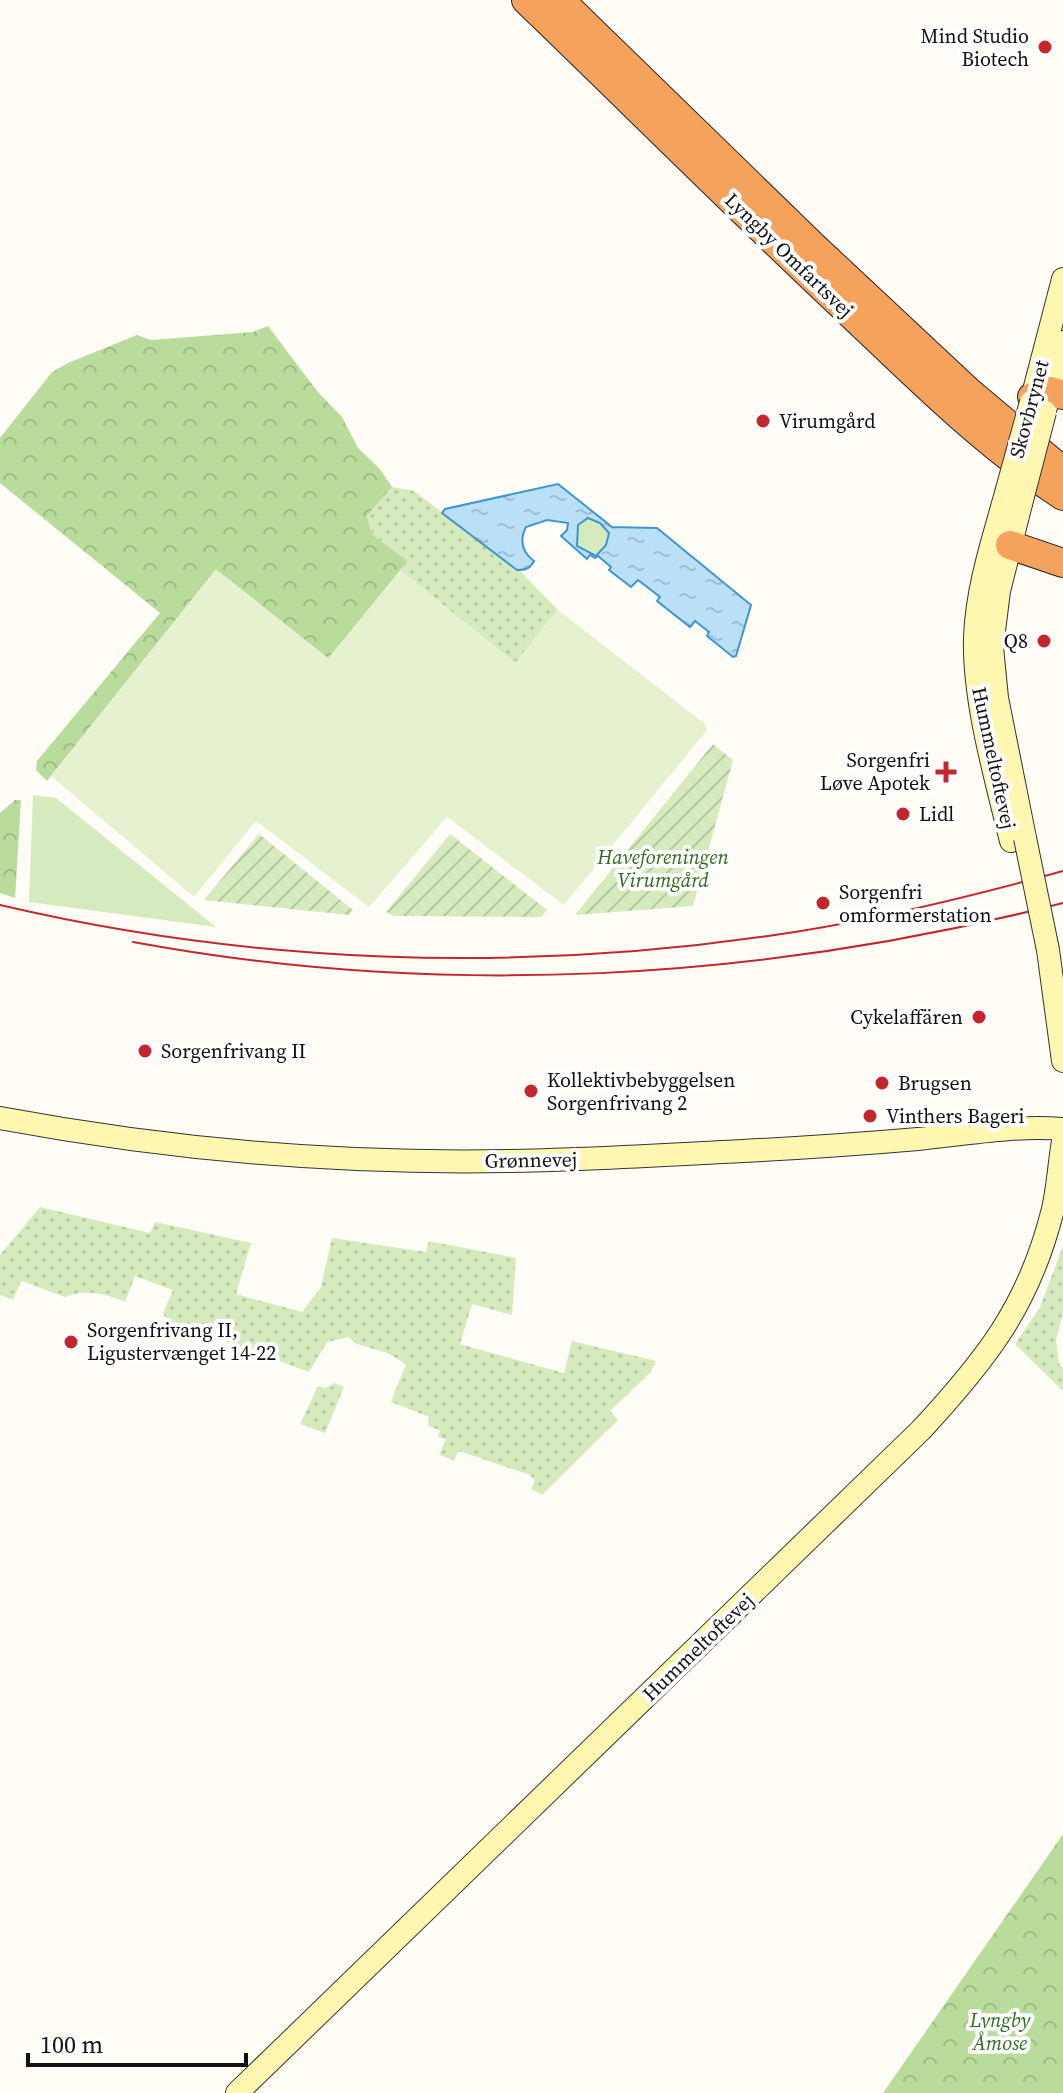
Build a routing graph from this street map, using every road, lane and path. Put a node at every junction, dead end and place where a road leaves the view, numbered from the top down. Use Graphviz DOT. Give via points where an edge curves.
graph roads {
  1 [pos="526,0"];
  2 [pos="560,0"];
  3 [pos="1063,279"];
  4 [pos="1063,342"];
  5 [pos="1044,399"];
  6 [pos="1063,471"];
  7 [pos="1063,496"];
  8 [pos="1013,498"];
  9 [pos="1010,545"];
  10 [pos="1063,563"];
  11 [pos="1018,840"];
  12 [pos="1063,1061"];
  13 [pos="0,1118"];
  14 [pos="1063,1129"];
  15 [pos="1063,1141"];
  16 [pos="237,2093"];
  1 -- 7 [label="highway, Lyngby Omfartsvej" via="952,409"];
  2 -- 6 [label="highway, Lyngby Omfartsvej" via="813,246 968,391"];
  3 -- 5 [label="street, Skovbrynet"];
  4 -- 5 [label="street, Skovbrynet"];
  5 -- 8 [label="street, Skovbrynet, bridge"];
  8 -- 9 [label="street, Hummeltoftevej"];
  8 -- 11 [label="street, Hummeltoftevej" via="981,587 975,646 979,696"];
  9 -- 10 [label="highway"];
  9 -- 11 [label="street, Hummeltoftevej" via="994,617 992,663"];
  11 -- 12 [label="street, Hummeltoftevej, bridge"];
  13 -- 14 [label="street, Grønnevej" via="279,1154 489,1161 600,1159"];
  15 -- 16 [label="street, Hummeltoftevej" via="1037,1262 998,1339 973,1374"];
}
